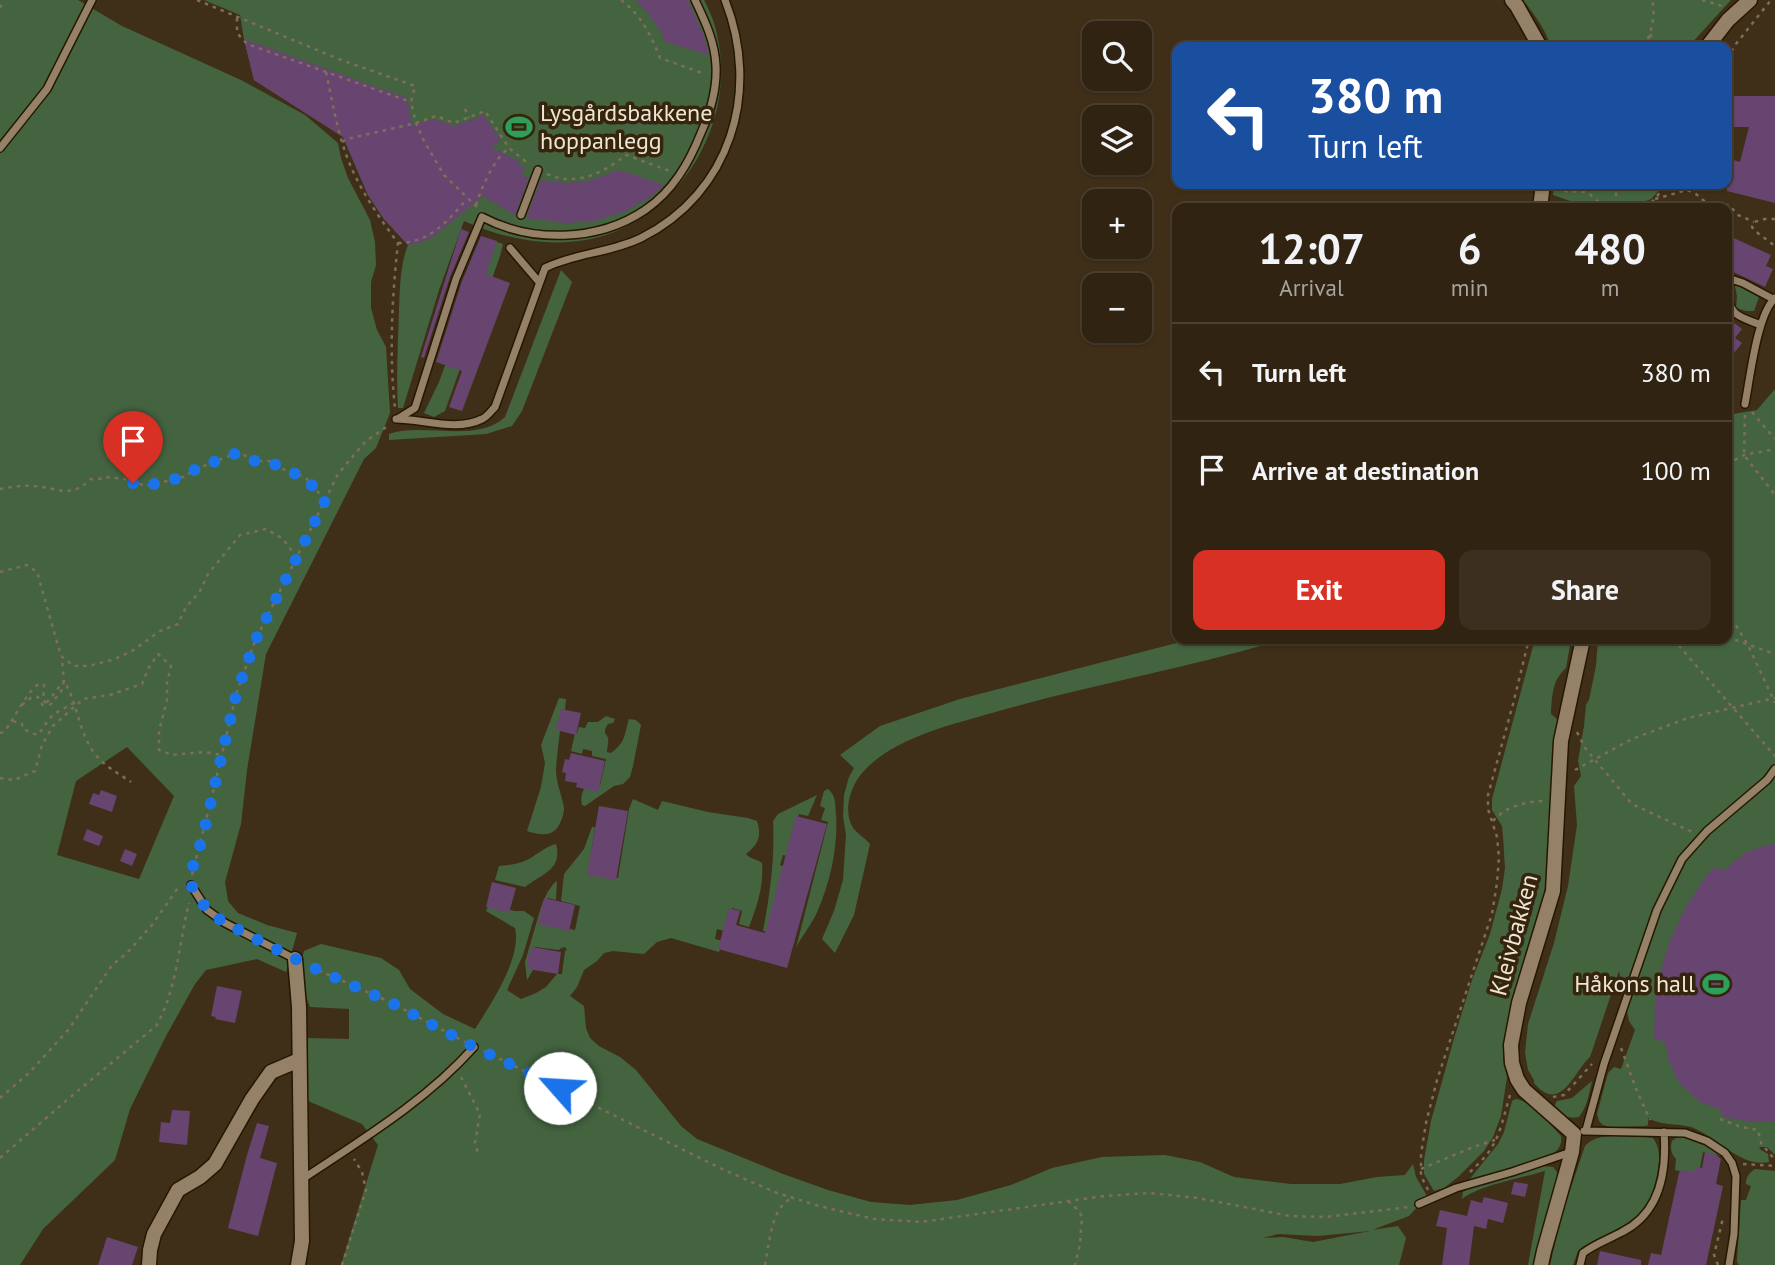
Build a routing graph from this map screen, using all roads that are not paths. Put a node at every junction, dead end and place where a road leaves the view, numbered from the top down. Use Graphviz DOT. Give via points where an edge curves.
graph roads {
  1 [pos="92,0"];
  2 [pos="695,0"];
  3 [pos="725,0"];
  4 [pos="1512,0"];
  5 [pos="1750,0"];
  6 [pos="1537,42"];
  7 [pos="1711,42"];
  8 [pos="0,148"];
  9 [pos="538,170"];
  10 [pos="521,215"];
  11 [pos="510,248"];
  12 [pos="1732,281"];
  13 [pos="539,282"];
  14 [pos="1774,298"];
  15 [pos="1732,310"];
  16 [pos="1761,325"];
  17 [pos="1745,404"];
  18 [pos="1582,644"];
  19 [pos="1775,769"];
  20 [pos="188,882"];
  21 [pos="295,959"];
  22 [pos="474,1047"];
  23 [pos="299,1060"];
  24 [pos="1580,1132"];
  25 [pos="1659,1132"];
  26 [pos="1572,1152"];
  27 [pos="301,1180"];
  28 [pos="1419,1204"];
  29 [pos="149,1265"];
  30 [pos="298,1265"];
  31 [pos="1541,1265"];
  32 [pos="1580,1265"];
  33 [pos="1729,1265"];
  1 -- 8 [label="lane" via="47,89"];
  2 -- 13 [label="lane" via="712,42 716,67 707,120 687,165 646,210 621,223 570,236 539,234 482,217 456,279 415,408 396,419 459,425 483,419 495,407"];
  3 -- 13 [label="lane" via="736,35 740,95 735,126 713,173 669,222 622,246 562,260 545,268"];
  4 -- 6 [label="street"];
  5 -- 7 [label="street"];
  9 -- 10 [label="lane"];
  11 -- 13 [label="lane"];
  12 -- 14 [label="lane"];
  14 -- 16 [label="lane"];
  15 -- 16 [label="lane"];
  16 -- 17 [label="lane"];
  18 -- 24 [label="street, Kleivbakken" via="1561,741 1553,891 1511,1045 1512,1063 1524,1090"];
  19 -- 24 [label="lane" via="1682,859 1657,910"];
  20 -- 21 [label="lane" via="207,910 225,923"];
  21 -- 23 [label="street"];
  22 -- 27 [label="lane" via="399,1113"];
  23 -- 27 [label="street"];
  23 -- 29 [label="street" via="271,1072 215,1164 178,1189 155,1234"];
  24 -- 25 [label="lane"];
  24 -- 26 [label="street"];
  25 -- 32 [label="lane" via="1665,1163 1651,1207 1624,1231 1583,1252"];
  25 -- 33 [label="lane" via="1697,1136 1725,1153 1732,1163 1736,1176"];
  26 -- 28 [label="lane"];
  26 -- 31 [label="street"];
  27 -- 30 [label="street"];
}
